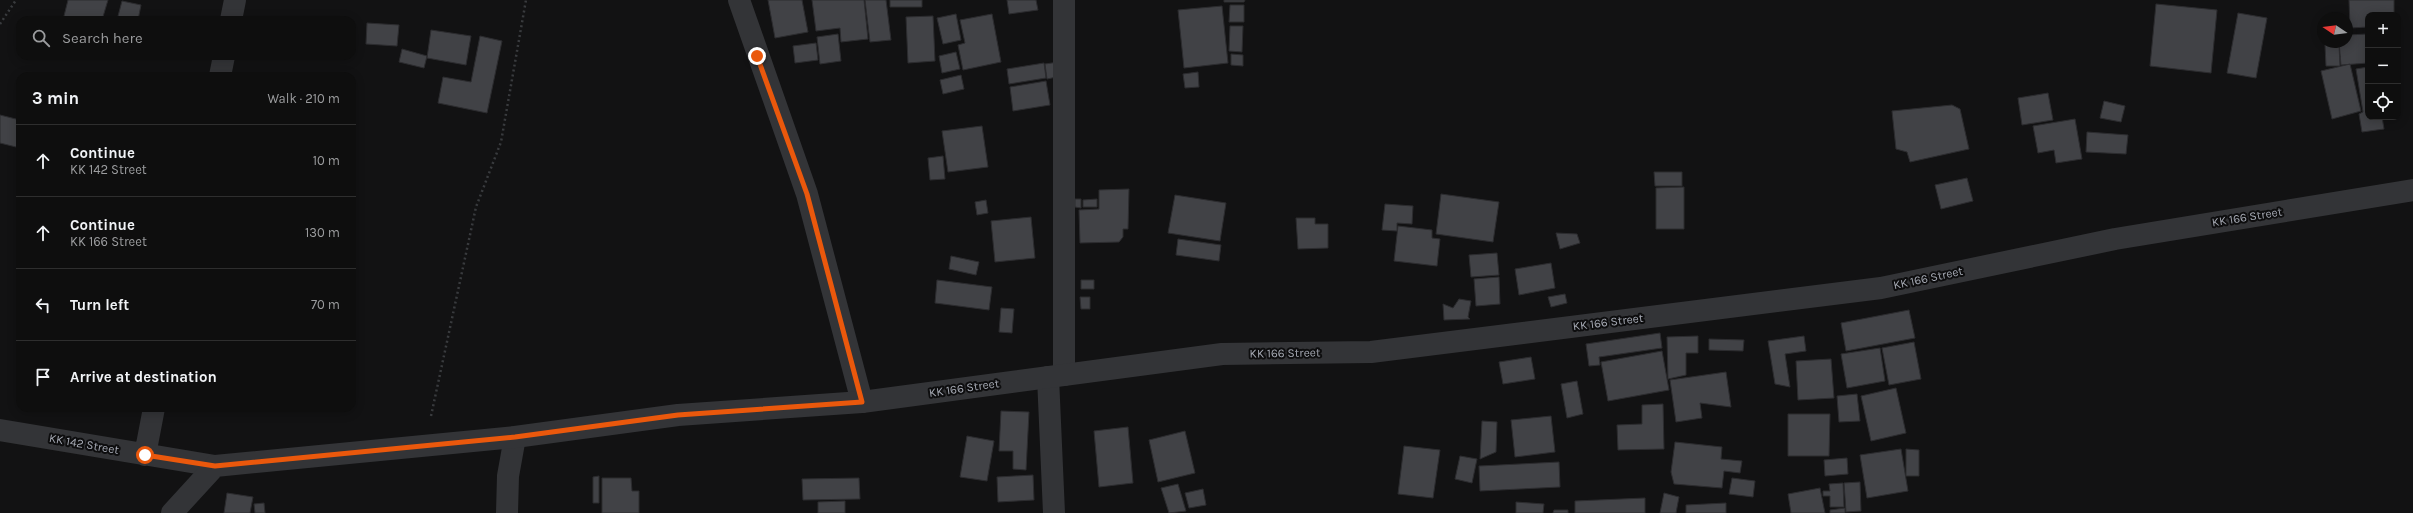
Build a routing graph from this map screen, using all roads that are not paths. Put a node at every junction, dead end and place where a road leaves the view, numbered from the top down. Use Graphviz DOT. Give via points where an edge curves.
graph roads {
  1 [pos="236,0"];
  2 [pos="739,0"];
  3 [pos="1064,0"];
  4 [pos="232,16"];
  5 [pos="223,60"];
  6 [pos="221,72"];
  7 [pos="2413,190"];
  8 [pos="1056,376"];
  9 [pos="862,402"];
  10 [pos="153,412"];
  11 [pos="0,430"];
  12 [pos="515,437"];
  13 [pos="145,455"];
  14 [pos="215,466"];
  15 [pos="172,513"];
  16 [pos="508,513"];
  17 [pos="1054,513"];
  1 -- 4 [label="street"];
  2 -- 9 [label="street" via="807,194"];
  3 -- 8 [label="street"];
  5 -- 6 [label="street"];
  7 -- 8 [label="street, KK 166 Street" via="2115,239 1881,288 1371,352 1222,354"];
  8 -- 9 [label="street, KK 166 Street"];
  8 -- 17 [label="street"];
  9 -- 12 [label="street, KK 166 Street" via="678,415"];
  10 -- 13 [label="street"];
  11 -- 13 [label="street, KK 142 Street"];
  12 -- 14 [label="street, KK 166 Street"];
  12 -- 16 [label="street" via="508,476"];
  13 -- 14 [label="street, KK 142 Street"];
  14 -- 15 [label="street"];
}
